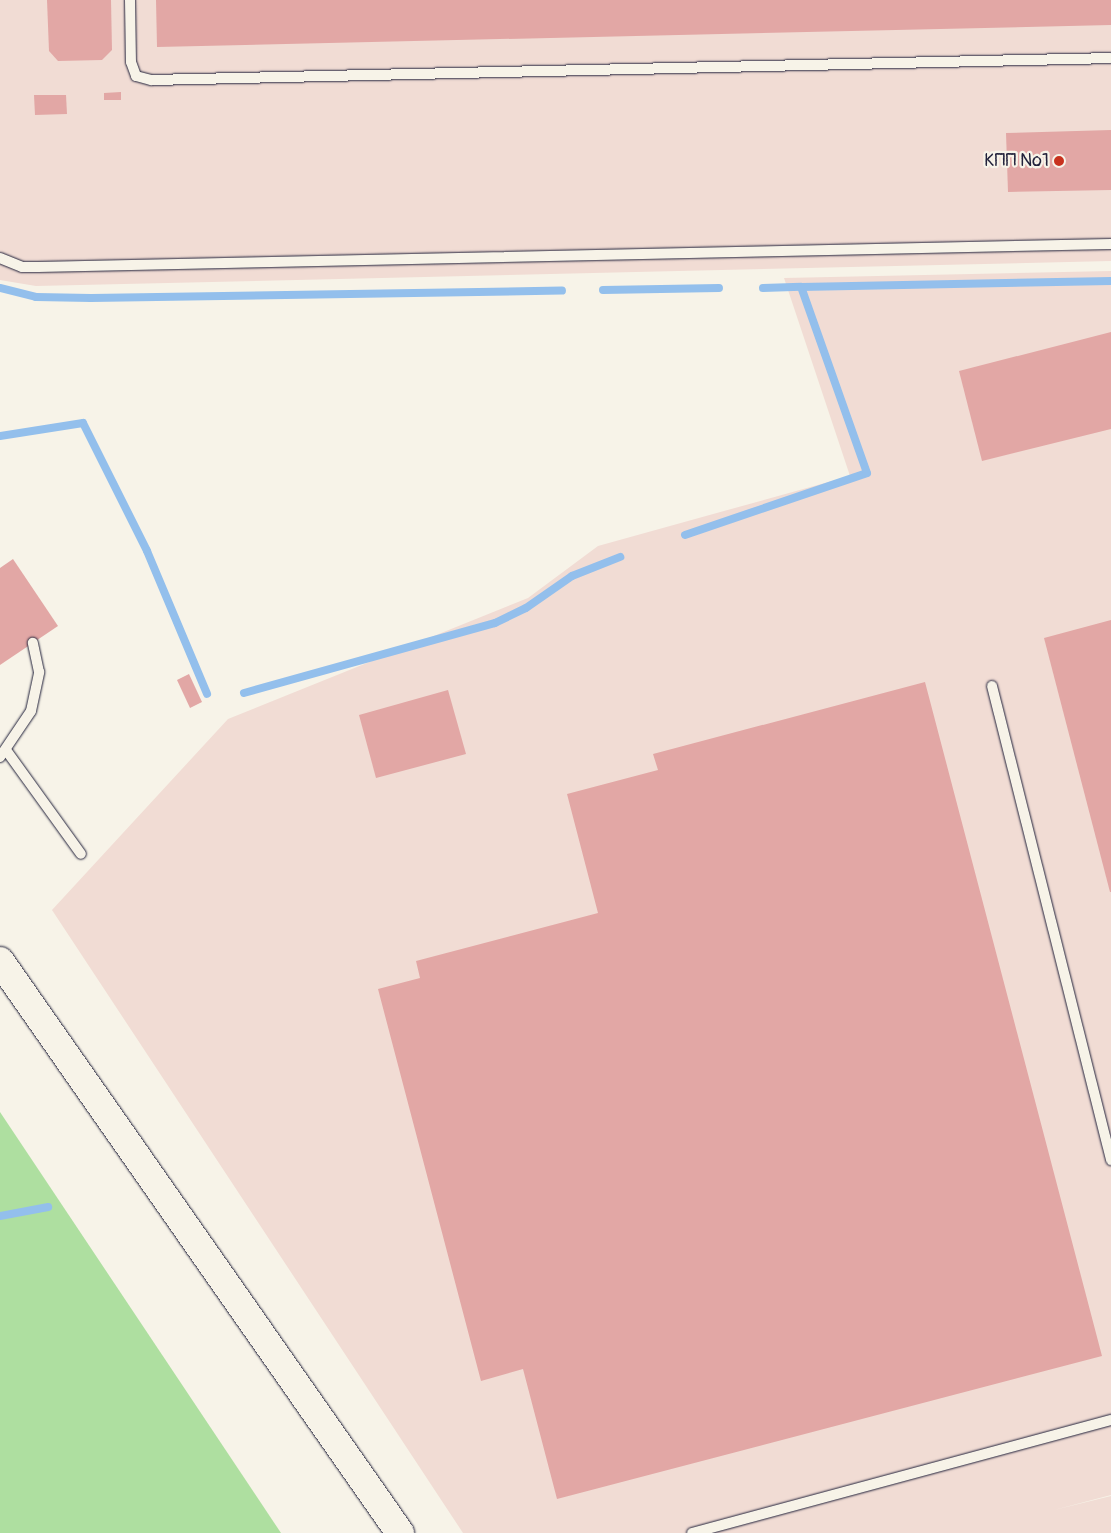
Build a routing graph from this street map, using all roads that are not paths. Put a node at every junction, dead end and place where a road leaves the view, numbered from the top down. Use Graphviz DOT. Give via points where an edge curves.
graph roads {
  1 [pos="130,0"];
  2 [pos="1111,58"];
  3 [pos="1111,244"];
  4 [pos="0,258"];
  5 [pos="33,643"];
  6 [pos="992,686"];
  7 [pos="3,753"];
  8 [pos="81,854"];
  9 [pos="0,961"];
  10 [pos="1111,1160"];
  11 [pos="1111,1420"];
  12 [pos="400,1533"];
  13 [pos="692,1533"];
  1 -- 2 [label="lane" via="131,62 136,76 151,80"];
  3 -- 4 [label="lane" via="22,267"];
  5 -- 7 [label="lane" via="40,672 31,711"];
  6 -- 10 [label="lane"];
  7 -- 8 [label="lane"];
  9 -- 12 [label="main road"];
  11 -- 13 [label="lane"];
}
